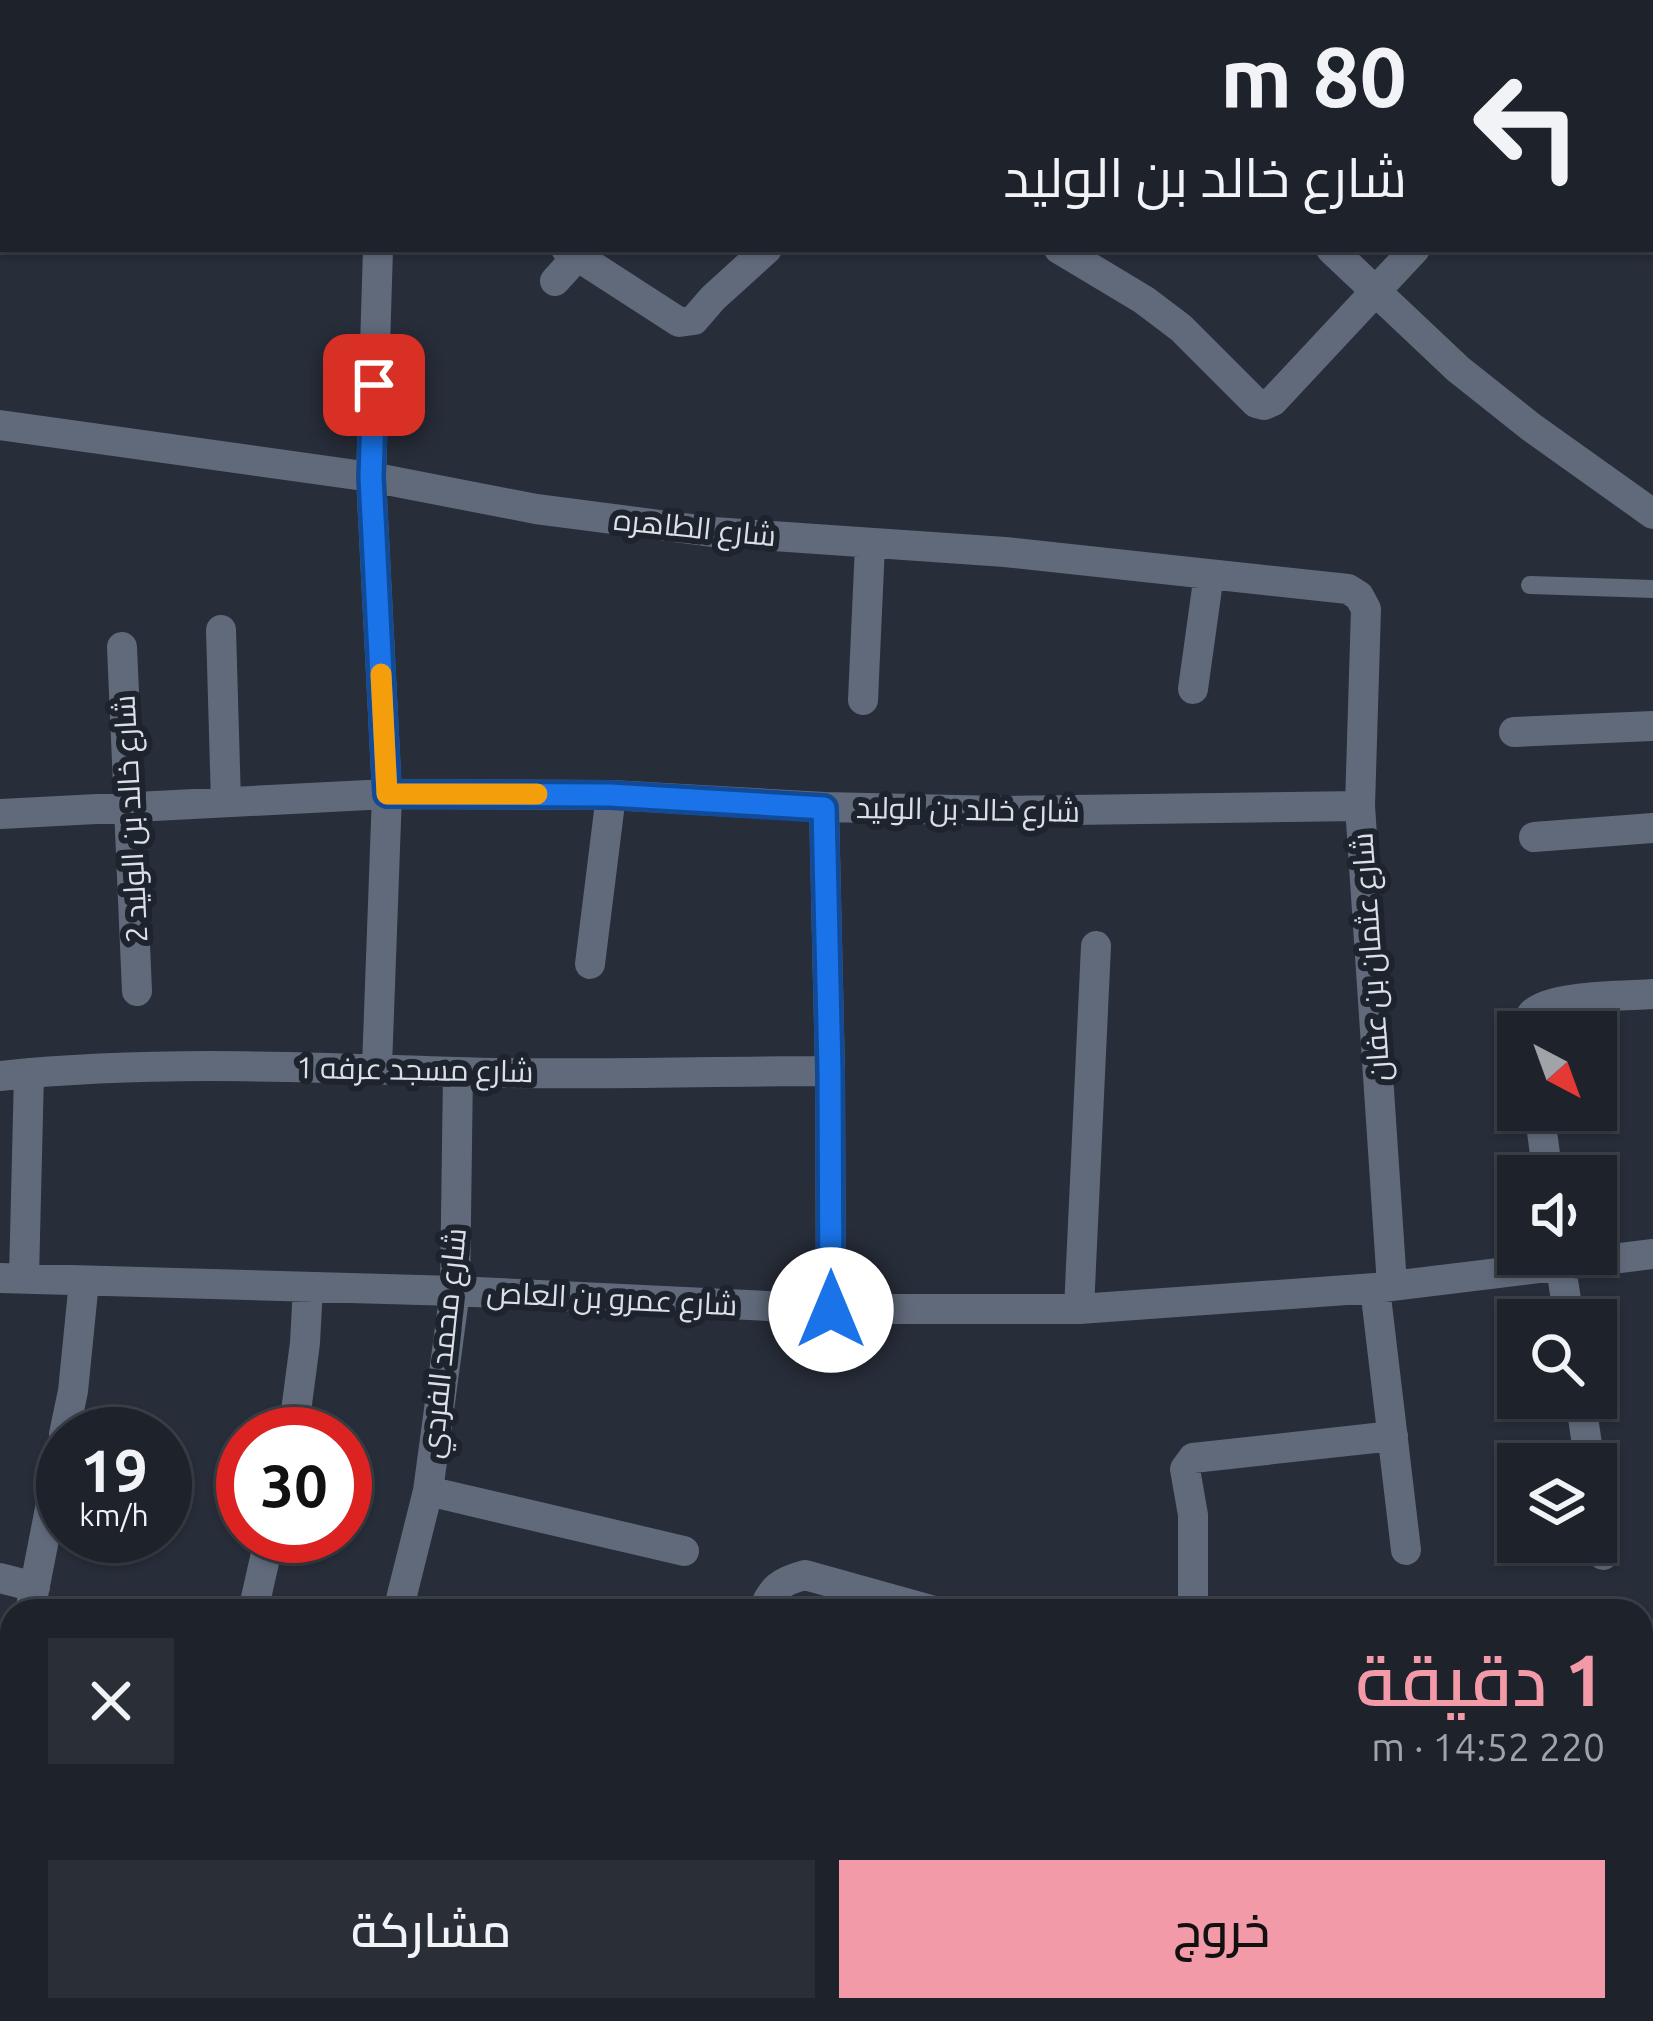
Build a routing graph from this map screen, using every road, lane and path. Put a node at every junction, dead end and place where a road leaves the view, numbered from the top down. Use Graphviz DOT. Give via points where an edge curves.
graph roads {
  1 [pos="378,252"];
  2 [pos="764,252"];
  3 [pos="1064,252"];
  4 [pos="1333,252"];
  5 [pos="1411,252"];
  6 [pos="571,259"];
  7 [pos="1376,291"];
  8 [pos="0,425"];
  9 [pos="371,477"];
  10 [pos="1653,514"];
  11 [pos="870,544"];
  12 [pos="1209,574"];
  13 [pos="1530,585"];
  14 [pos="1653,589"];
  15 [pos="1366,628"];
  16 [pos="221,630"];
  17 [pos="122,647"];
  18 [pos="1193,689"];
  19 [pos="863,700"];
  20 [pos="1653,726"];
  21 [pos="1514,732"];
  22 [pos="387,794"];
  23 [pos="610,795"];
  24 [pos="226,802"];
  25 [pos="1360,806"];
  26 [pos="130,807"];
  27 [pos="824,808"];
  28 [pos="0,814"];
  29 [pos="1653,828"];
  30 [pos="1534,837"];
  31 [pos="1096,946"];
  32 [pos="590,964"];
  33 [pos="137,991"];
  34 [pos="1653,994"];
  35 [pos="1543,1011"];
  36 [pos="377,1067"];
  37 [pos="830,1071"];
  38 [pos="458,1072"];
  39 [pos="15,1074"];
  40 [pos="1653,1254"];
  41 [pos="1617,1256"];
  42 [pos="1497,1270"];
  43 [pos="12,1278"];
  44 [pos="84,1281"];
  45 [pos="308,1287"];
  46 [pos="1383,1287"];
  47 [pos="455,1291"];
  48 [pos="1079,1309"];
  49 [pos="831,1310"];
  50 [pos="70,1407"];
  51 [pos="297,1407"];
  52 [pos="1393,1436"];
  53 [pos="428,1491"];
  54 [pos="1406,1550"];
  55 [pos="684,1551"];
  56 [pos="41,1563"];
  57 [pos="264,1563"];
  58 [pos="0,1578"];
  59 [pos="27,1599"];
  60 [pos="35,1599"];
  61 [pos="256,1599"];
  62 [pos="401,1599"];
  63 [pos="768,1599"];
  64 [pos="891,1599"];
  65 [pos="1193,1599"];
  1 -- 9 [label="street"];
  2 -- 6 [label="street" via="686,323"];
  3 -- 7 [label="street" via="1162,314 1264,405"];
  4 -- 7 [label="street"];
  5 -- 7 [label="street"];
  7 -- 10 [label="street" via="1531,428"];
  8 -- 9 [label="street, شارع الطاهره"];
  9 -- 11 [label="street, شارع الطاهره" via="536,509"];
  9 -- 22 [label="street"];
  11 -- 12 [label="street, شارع الطاهره"];
  11 -- 19 [label="street"];
  12 -- 15 [label="street, شارع الطاهره" via="1348,589 1366,609"];
  12 -- 18 [label="street"];
  13 -- 14 [label="lane"];
  15 -- 25 [label="street, شارع عثمان بن عفان"];
  16 -- 24 [label="street"];
  17 -- 26 [label="street, شارع خالد بن الوليد 2"];
  20 -- 21 [label="street"];
  22 -- 23 [label="street, شارع خالد بن الوليد"];
  22 -- 24 [label="street, شارع خالد بن الوليد"];
  22 -- 36 [label="street"];
  23 -- 27 [label="street, شارع خالد بن الوليد"];
  23 -- 32 [label="street"];
  24 -- 26 [label="street, شارع خالد بن الوليد"];
  25 -- 27 [label="street, شارع خالد بن الوليد"];
  25 -- 46 [label="street, شارع عثمان بن عفان"];
  26 -- 28 [label="street, شارع خالد بن الوليد"];
  26 -- 33 [label="street, شارع خالد بن الوليد 2"];
  27 -- 37 [label="street"];
  29 -- 30 [label="street"];
  31 -- 48 [label="street"];
  34 -- 35 [label="street" via="1551,1003"];
  36 -- 38 [label="street, شارع مسجد عرفه 1"];
  36 -- 39 [label="street, شارع مسجد عرفه 1"];
  37 -- 38 [label="street, شارع مسجد عرفه 1"];
  37 -- 49 [label="street"];
  38 -- 47 [label="street, شارع محمد الفردي"];
  39 -- 43 [label="street"];
  40 -- 41 [label="street, شارع عمرو بن العاص"];
  42 -- 46 [label="street, شارع عمرو بن العاص"];
  43 -- 44 [label="street, شارع عمرو بن العاص"];
  44 -- 45 [label="street, شارع عمرو بن العاص"];
  44 -- 50 [label="street"];
  45 -- 47 [label="street, شارع عمرو بن العاص"];
  45 -- 51 [label="street"];
  46 -- 48 [label="street, شارع عمرو بن العاص"];
  46 -- 52 [label="street, شارع عثمان بن عفان"];
  47 -- 49 [label="street, شارع عمرو بن العاص"];
  47 -- 53 [label="street, شارع محمد الفردي"];
  48 -- 49 [label="street, شارع عمرو بن العاص"];
  52 -- 54 [label="street, شارع عثمان بن عفان"];
  52 -- 65 [label="street" via="1188,1462"];
  53 -- 55 [label="street"];
  53 -- 62 [label="street, شارع محمد الفردي"];
  56 -- 60 [label="street"];
  57 -- 61 [label="street"];
  58 -- 59 [label="street"];
  63 -- 64 [label="street" via="785,1580 805,1575"];
}
